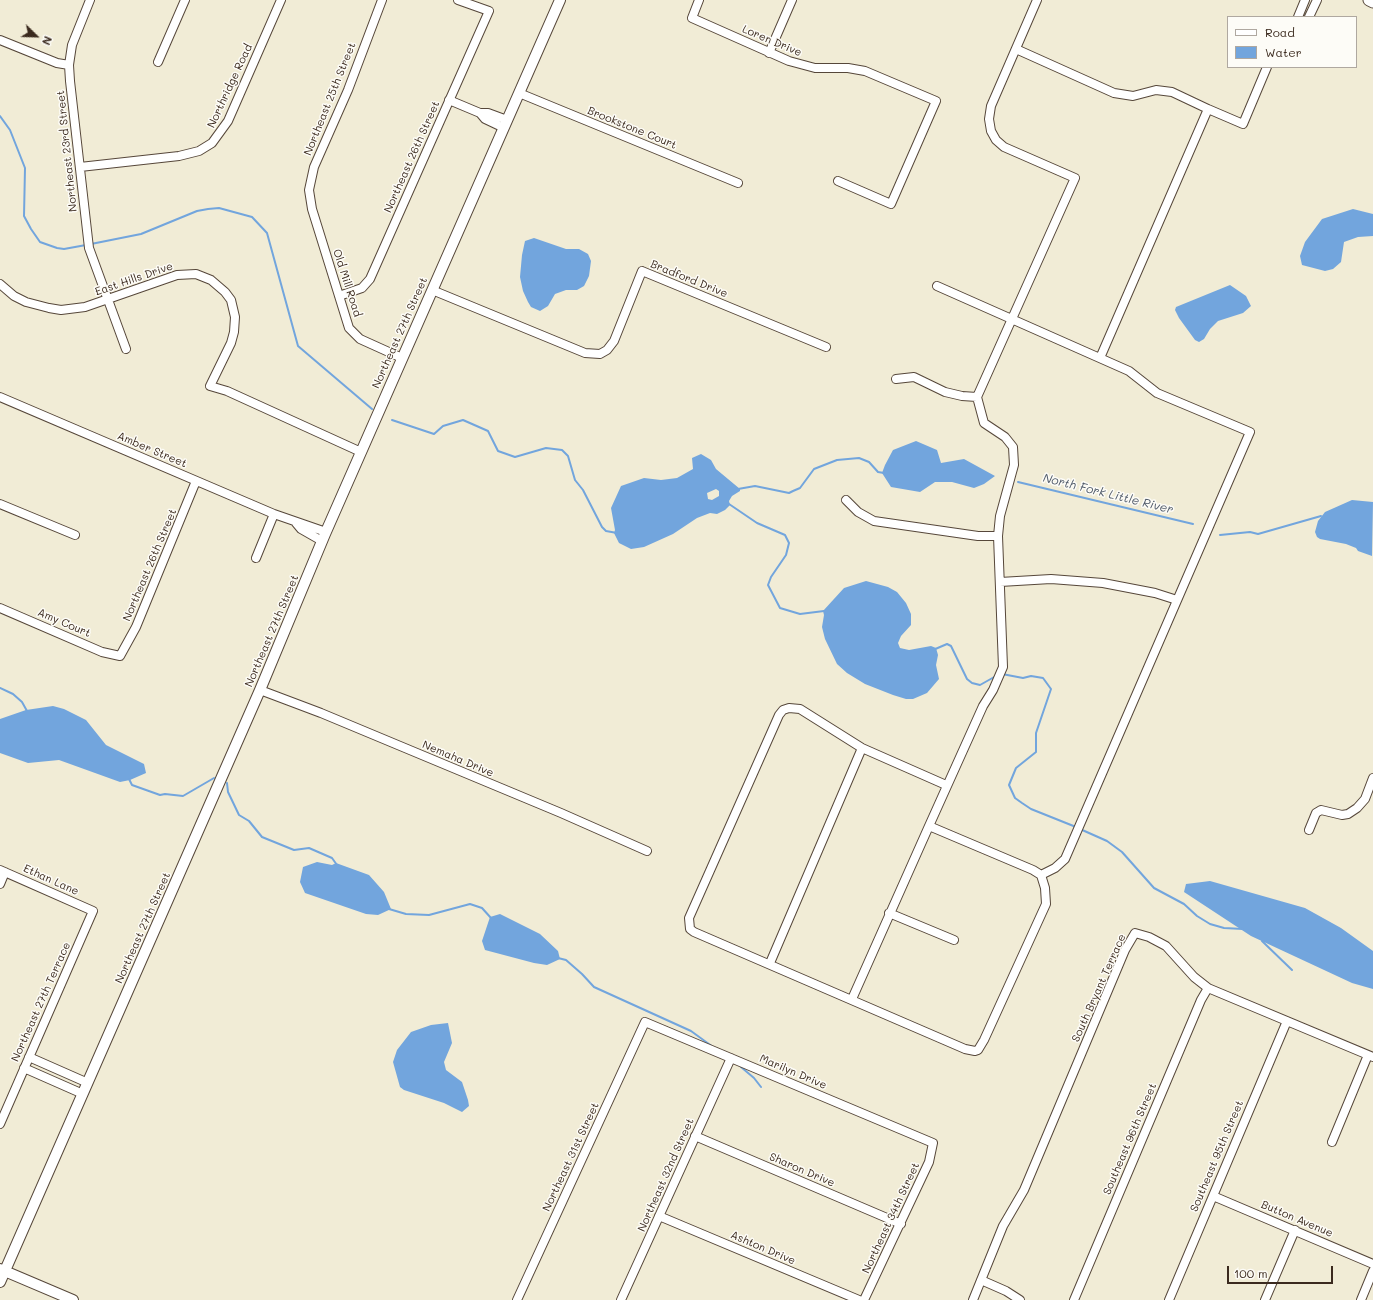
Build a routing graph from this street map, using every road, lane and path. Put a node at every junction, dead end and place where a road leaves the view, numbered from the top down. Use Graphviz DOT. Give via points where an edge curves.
graph roads {
  1 [pos="90,0"];
  2 [pos="185,0"];
  3 [pos="281,0"];
  4 [pos="382,0"];
  5 [pos="458,0"];
  6 [pos="560,0"];
  7 [pos="699,0"];
  8 [pos="792,0"];
  9 [pos="1037,0"];
  10 [pos="1305,0"];
  11 [pos="1317,0"];
  12 [pos="1369,0"];
  13 [pos="1373,2"];
  14 [pos="1298,16"];
  15 [pos="1309,16"];
  16 [pos="0,40"];
  17 [pos="1016,49"];
  18 [pos="769,53"];
  19 [pos="158,62"];
  20 [pos="69,66"];
  21 [pos="1267,68"];
  22 [pos="519,93"];
  23 [pos="449,100"];
  24 [pos="1208,109"];
  25 [pos="505,124"];
  26 [pos="80,167"];
  27 [pos="838,181"];
  28 [pos="738,183"];
  29 [pos="312,209"];
  30 [pos="0,284"];
  31 [pos="937,286"];
  32 [pos="432,290"];
  33 [pos="339,296"];
  34 [pos="107,300"];
  35 [pos="1012,320"];
  36 [pos="826,347"];
  37 [pos="126,349"];
  38 [pos="402,358"];
  39 [pos="1100,358"];
  40 [pos="896,379"];
  41 [pos="0,397"];
  42 [pos="977,397"];
  43 [pos="361,452"];
  44 [pos="196,481"];
  45 [pos="846,500"];
  46 [pos="0,504"];
  47 [pos="274,514"];
  48 [pos="75,536"];
  49 [pos="324,536"];
  50 [pos="998,536"];
  51 [pos="256,558"];
  52 [pos="1000,582"];
  53 [pos="1177,600"];
  54 [pos="0,608"];
  55 [pos="120,656"];
  56 [pos="260,690"];
  57 [pos="862,748"];
  58 [pos="1373,778"];
  59 [pos="946,785"];
  60 [pos="929,826"];
  61 [pos="1309,830"];
  62 [pos="647,851"];
  63 [pos="3,871"];
  64 [pos="1041,875"];
  65 [pos="0,884"];
  66 [pos="93,911"];
  67 [pos="890,913"];
  68 [pos="954,940"];
  69 [pos="770,963"];
  70 [pos="1208,988"];
  71 [pos="852,999"];
  72 [pos="1286,1021"];
  73 [pos="645,1022"];
  74 [pos="29,1056"];
  75 [pos="1370,1056"];
  76 [pos="731,1058"];
  77 [pos="24,1068"];
  78 [pos="88,1083"];
  79 [pos="83,1094"];
  80 [pos="0,1124"];
  81 [pos="695,1136"];
  82 [pos="1332,1142"];
  83 [pos="933,1143"];
  84 [pos="1213,1196"];
  85 [pos="659,1216"];
  86 [pos="901,1224"];
  87 [pos="1295,1230"];
  88 [pos="1373,1264"];
  89 [pos="2,1270"];
  90 [pos="1373,1272"];
  91 [pos="981,1280"];
  92 [pos="0,1282"];
  93 [pos="73,1300"];
  94 [pos="517,1300"];
  95 [pos="621,1300"];
  96 [pos="859,1300"];
  97 [pos="864,1300"];
  98 [pos="973,1300"];
  99 [pos="1020,1300"];
  100 [pos="1074,1300"];
  101 [pos="1169,1300"];
  102 [pos="1265,1300"];
  103 [pos="1361,1300"];
  1 -- 20 [label="street, Northeast 23rd Street" via="72,44"];
  2 -- 19 [label="street"];
  3 -- 26 [label="street, Northridge Road" via="228,121 212,143 199,151 179,156"];
  4 -- 29 [label="street, Northeast 25th Street" via="348,90 312,172 309,190"];
  5 -- 23 [label="street, Northeast 26th Street" via="490,11"];
  6 -- 22 [label="street, Northeast 27th Street"];
  7 -- 18 [label="street, Loren Drive" via="692,18"];
  8 -- 18 [label="street"];
  9 -- 17 [label="street"];
  10 -- 14 [label="street"];
  11 -- 15 [label="street"];
  12 -- 13 [label="main road"];
  16 -- 20 [label="street"];
  17 -- 24 [label="street" via="1114,93 1133,96 1156,90 1172,92"];
  17 -- 35 [label="street" via="991,106 988,119 991,131 1004,147 1075,178"];
  18 -- 27 [label="street, Loren Drive" via="815,68 865,71 936,101 891,204"];
  20 -- 26 [label="street, Northeast 23rd Street"];
  21 -- 24 [label="street" via="1243,124"];
  22 -- 25 [label="street, Northeast 27th Street"];
  22 -- 28 [label="street, Brookstone Court"];
  23 -- 25 [label="street" via="480,113 488,113"];
  23 -- 33 [label="street, Northeast 26th Street" via="370,279 357,291"];
  24 -- 39 [label="street"];
  25 -- 32 [label="street, Northeast 27th Street"];
  26 -- 34 [label="street, Northeast 23rd Street" via="87,235"];
  29 -- 33 [label="street, Old Mill Road"];
  30 -- 34 [label="street, East Hills Drive" via="26,302 49,308 71,309"];
  31 -- 35 [label="street"];
  32 -- 36 [label="street, Bradford Drive" via="585,353 600,354 608,350 614,341 642,271"];
  32 -- 38 [label="street, Northeast 27th Street"];
  33 -- 38 [label="street, Old Mill Road" via="349,328 354,335"];
  34 -- 37 [label="street, Northeast 23rd Street"];
  34 -- 43 [label="street, East Hills Drive" via="177,275 196,274 211,280 225,292 235,317 231,343 210,386 227,391"];
  35 -- 39 [label="street"];
  35 -- 42 [label="street"];
  38 -- 43 [label="street, Northeast 27th Street"];
  39 -- 53 [label="street" via="1129,371 1156,393 1250,432"];
  40 -- 42 [label="street" via="914,377 945,392"];
  41 -- 44 [label="street, Amber Street"];
  42 -- 50 [label="street" via="984,423 1005,437 1013,447 1014,465 1000,516"];
  43 -- 49 [label="street, Northeast 27th Street"];
  44 -- 47 [label="street, Amber Street"];
  44 -- 55 [label="street, Northeast 26th Street" via="136,627"];
  45 -- 50 [label="street" via="858,512 874,521 978,536"];
  46 -- 48 [label="street"];
  47 -- 49 [label="street, Amber Street" via="296,523 304,523"];
  47 -- 51 [label="street"];
  49 -- 56 [label="street, Northeast 27th Street"];
  50 -- 52 [label="street"];
  52 -- 53 [label="street" via="1051,579 1103,584 1155,593"];
  52 -- 59 [label="street" via="1003,667"];
  53 -- 64 [label="street" via="1065,859"];
  54 -- 55 [label="street, Amy Court" via="102,652"];
  56 -- 62 [label="street, Nemaha Drive" via="321,713"];
  56 -- 78 [label="street, Northeast 27th Street"];
  57 -- 59 [label="street"];
  57 -- 69 [label="street"];
  57 -- 69 [label="street" via="800,709 783,710 689,918 690,929 694,932"];
  58 -- 61 [label="street" via="1365,799 1357,808 1342,815 1321,810 1316,813"];
  59 -- 60 [label="street"];
  60 -- 64 [label="street"];
  60 -- 67 [label="street"];
  63 -- 65 [label="street"];
  63 -- 66 [label="street, Ethan Lane"];
  64 -- 71 [label="street" via="1046,904 978,1050 965,1049"];
  66 -- 74 [label="street, Northeast 27th Terrace"];
  67 -- 68 [label="street"];
  67 -- 71 [label="street"];
  69 -- 71 [label="street"];
  70 -- 72 [label="street, South Bryant Terrace"];
  70 -- 91 [label="street, South Bryant Terrace" via="1194,977 1166,946 1149,936 1135,933 1122,956 1022,1194 1003,1226"];
  70 -- 100 [label="street, Southeast 96th Street"];
  72 -- 75 [label="street, South Bryant Terrace"];
  72 -- 84 [label="street, Southeast 95th Street"];
  73 -- 76 [label="street, Marilyn Drive"];
  73 -- 94 [label="street, Northeast 31st Street"];
  74 -- 77 [label="street, Northeast 27th Terrace"];
  74 -- 78 [label="street"];
  75 -- 82 [label="street"];
  76 -- 81 [label="street, Northeast 32nd Street"];
  76 -- 83 [label="street, Marilyn Drive"];
  77 -- 79 [label="street"];
  77 -- 80 [label="street, Northeast 27th Terrace"];
  78 -- 79 [label="street, Northeast 27th Street"];
  79 -- 89 [label="street, Northeast 27th Street"];
  81 -- 85 [label="street, Northeast 32nd Street"];
  81 -- 86 [label="street, Sharon Drive"];
  83 -- 86 [label="street, Northeast 34th Street" via="929,1162"];
  84 -- 87 [label="street, Button Avenue"];
  84 -- 101 [label="street, Southeast 95th Street"];
  85 -- 95 [label="street, Northeast 32nd Street"];
  85 -- 96 [label="street, Ashton Drive"];
  86 -- 97 [label="street, Northeast 34th Street"];
  87 -- 88 [label="street, Button Avenue"];
  87 -- 102 [label="street"];
  89 -- 92 [label="street, Northeast 27th Street"];
  89 -- 93 [label="street"];
  90 -- 103 [label="street"];
  91 -- 98 [label="street, South Bryant Terrace"];
  91 -- 99 [label="street"];
}
